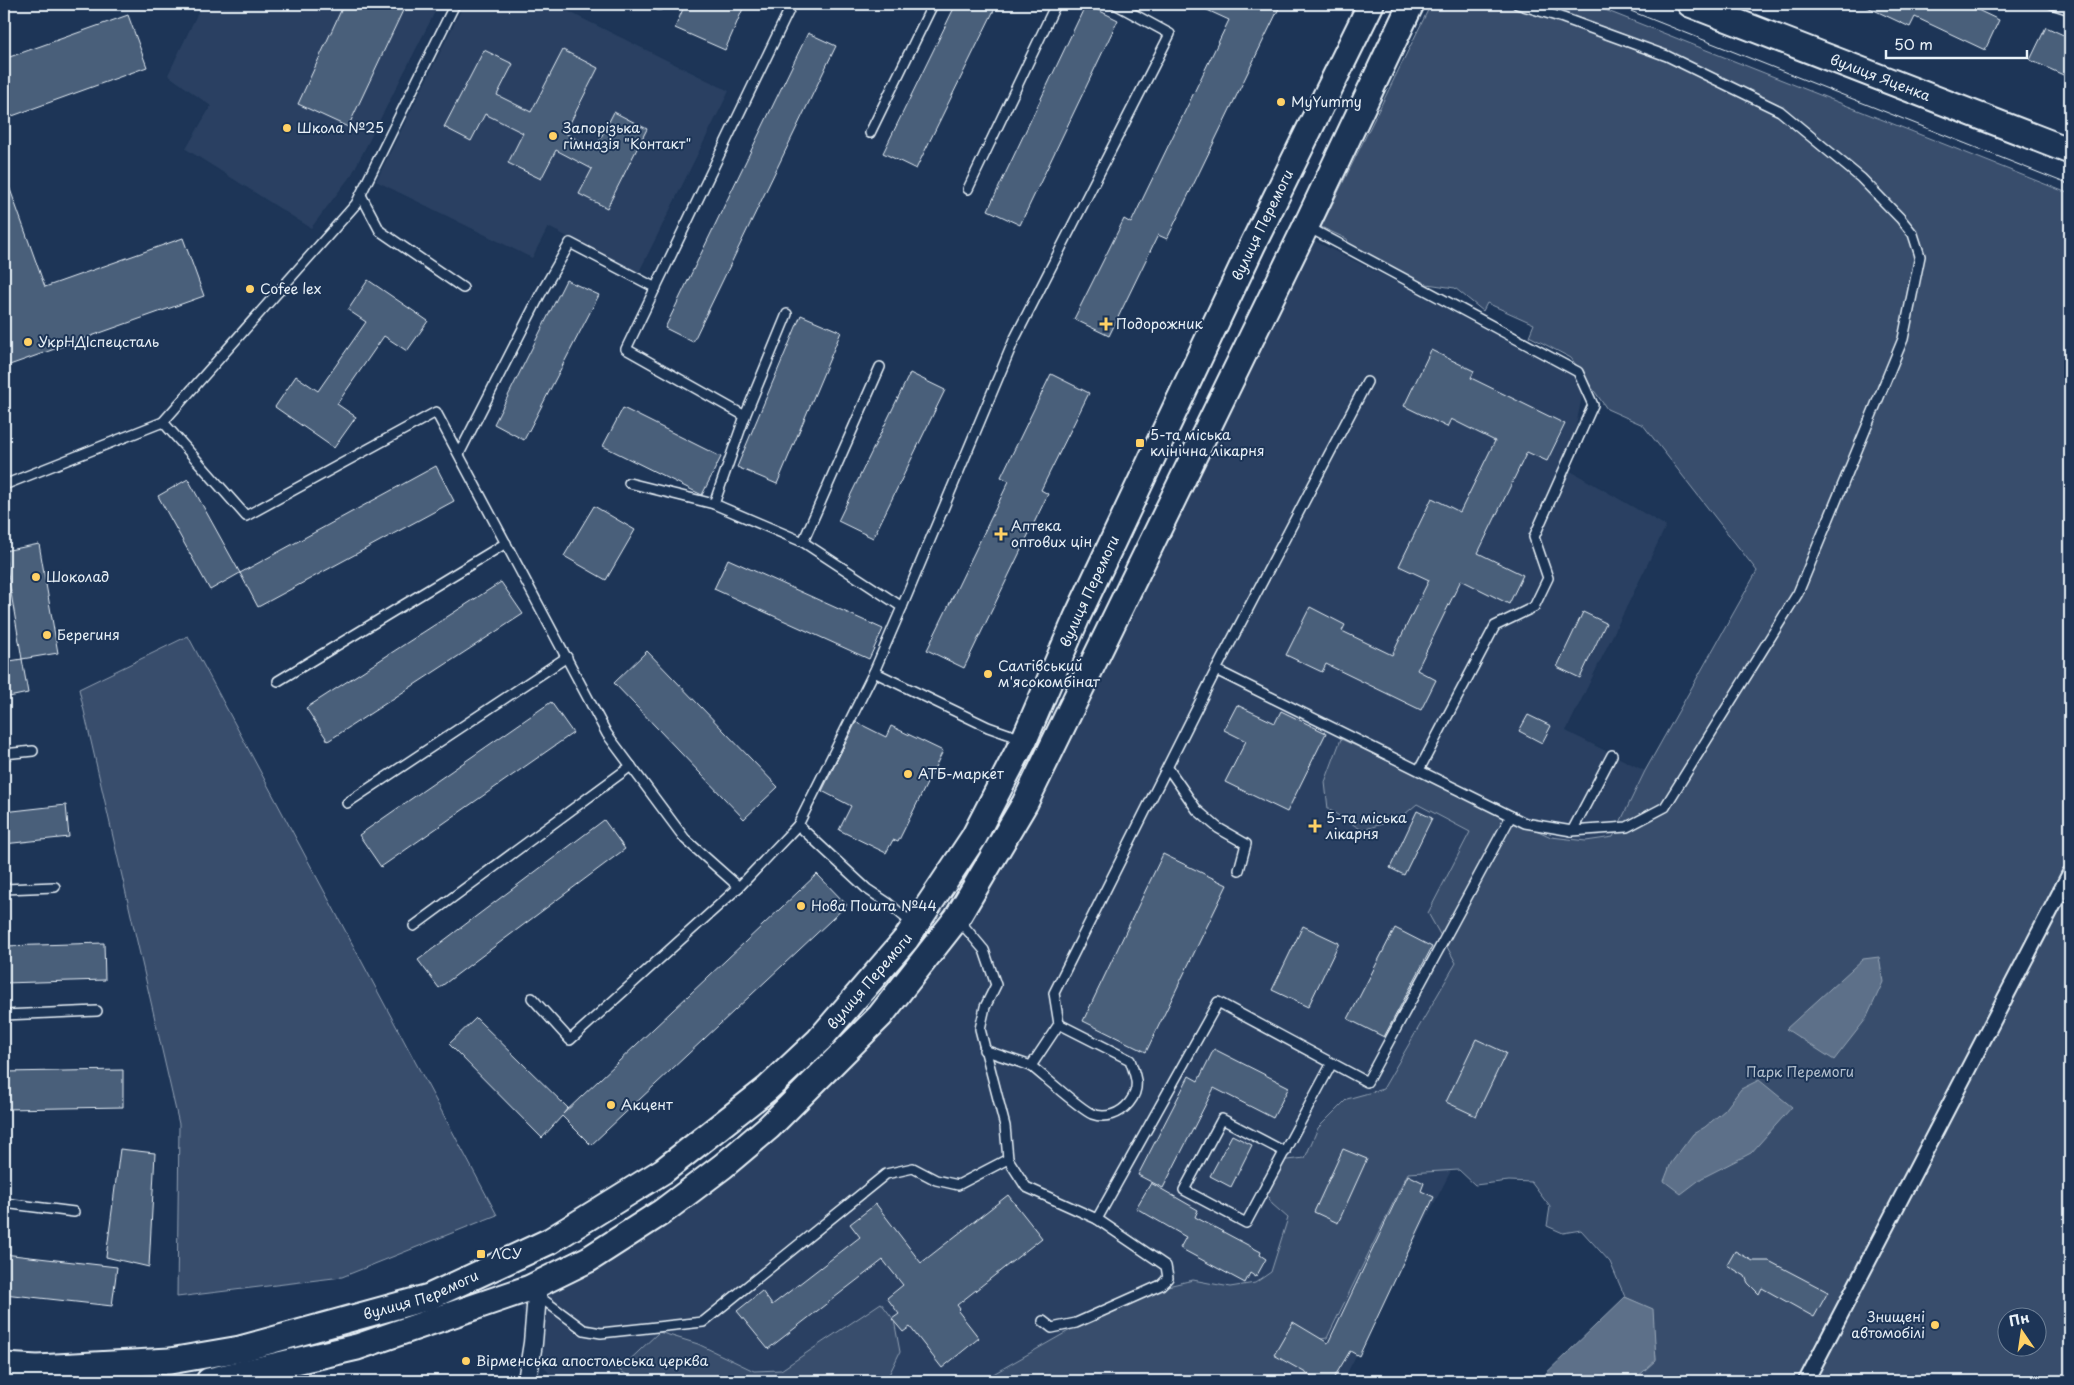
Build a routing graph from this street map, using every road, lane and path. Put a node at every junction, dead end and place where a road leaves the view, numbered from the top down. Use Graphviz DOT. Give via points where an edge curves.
graph roads {
  1 [pos="455,4"];
  2 [pos="792,4"];
  3 [pos="933,4"];
  4 [pos="1056,4"];
  5 [pos="1115,4"];
  6 [pos="1371,4"];
  7 [pos="1411,4"];
  8 [pos="1517,4"];
  9 [pos="1690,4"];
  10 [pos="2052,4"];
  11 [pos="2066,7"];
  12 [pos="870,133"];
  13 [pos="2070,151"];
  14 [pos="968,189"];
  15 [pos="361,195"];
  16 [pos="1306,226"];
  17 [pos="1259,232"];
  18 [pos="1294,249"];
  19 [pos="463,288"];
  20 [pos="656,288"];
  21 [pos="787,314"];
  22 [pos="880,367"];
  23 [pos="1367,382"];
  24 [pos="745,416"];
  25 [pos="163,422"];
  26 [pos="459,454"];
  27 [pos="629,483"];
  28 [pos="4,485"];
  29 [pos="714,504"];
  30 [pos="803,542"];
  31 [pos="506,543"];
  32 [pos="902,607"];
  33 [pos="567,657"];
  34 [pos="1216,670"];
  35 [pos="874,672"];
  36 [pos="278,681"];
  37 [pos="1024,740"];
  38 [pos="33,751"];
  39 [pos="4,754"];
  40 [pos="1612,755"];
  41 [pos="631,766"];
  42 [pos="1168,768"];
  43 [pos="1419,770"];
  44 [pos="347,803"];
  45 [pos="1512,816"];
  46 [pos="798,825"];
  47 [pos="1572,831"];
  48 [pos="1239,870"];
  49 [pos="2070,873"];
  50 [pos="55,887"];
  51 [pos="739,887"];
  52 [pos="4,889"];
  53 [pos="958,918"];
  54 [pos="915,925"];
  55 [pos="414,926"];
  56 [pos="532,998"];
  57 [pos="97,1012"];
  58 [pos="4,1015"];
  59 [pos="1059,1024"];
  60 [pos="984,1050"];
  61 [pos="1332,1063"];
  62 [pos="1031,1066"];
  63 [pos="1284,1152"];
  64 [pos="1008,1159"];
  65 [pos="4,1203"];
  66 [pos="74,1212"];
  67 [pos="1097,1219"];
  68 [pos="534,1292"];
  69 [pos="1043,1321"];
  70 [pos="4,1366"];
  71 [pos="209,1381"];
  72 [pos="527,1381"];
  73 [pos="1806,1381"];
  1 -- 15 [label="lane"];
  2 -- 20 [label="lane"];
  3 -- 12 [label="lane"];
  4 -- 14 [label="lane"];
  5 -- 32 [label="lane" via="1170,34 1014,340"];
  6 -- 17 [label="main road, вулиця Перемоги"];
  7 -- 16 [label="main road, вулиця Перемоги"];
  8 -- 47 [label="lane" via="1667,56 1780,111 1861,178 1900,218 1913,234 1920,256 1903,339 1798,593 1665,807 1628,828"];
  9 -- 13 [label="main road, вулиця Яценка"];
  10 -- 11 [label="lane"];
  15 -- 19 [label="lane" via="380,231"];
  15 -- 25 [label="lane"];
  16 -- 18 [label="main road, вулиця Перемоги"];
  16 -- 43 [label="lane" via="1578,372 1593,405 1534,537 1548,578 1534,607 1495,626"];
  17 -- 18 [label="main road"];
  17 -- 37 [label="main road, вулиця Перемоги" via="1078,617"];
  18 -- 53 [label="main road, вулиця Перемоги" via="1025,803"];
  20 -- 24 [label="lane" via="626,349"];
  20 -- 26 [label="lane" via="570,243"];
  21 -- 24 [label="lane"];
  22 -- 30 [label="lane"];
  23 -- 34 [label="lane"];
  24 -- 29 [label="lane"];
  25 -- 26 [label="lane" via="246,516 436,412"];
  25 -- 28 [label="lane"];
  26 -- 31 [label="lane"];
  27 -- 29 [label="lane"];
  29 -- 30 [label="lane"];
  30 -- 32 [label="lane"];
  31 -- 33 [label="lane"];
  31 -- 36 [label="lane"];
  32 -- 35 [label="lane"];
  33 -- 41 [label="lane" via="608,734"];
  33 -- 44 [label="lane"];
  34 -- 42 [label="lane"];
  34 -- 43 [label="lane"];
  35 -- 37 [label="lane" via="988,727"];
  35 -- 46 [label="lane"];
  37 -- 54 [label="main road, вулиця Перемоги" via="974,837"];
  38 -- 39 [label="lane"];
  40 -- 47 [label="lane"];
  41 -- 51 [label="lane" via="685,839"];
  41 -- 55 [label="lane"];
  42 -- 48 [label="lane" via="1197,810 1218,828 1246,844"];
  42 -- 59 [label="lane" via="1054,993"];
  43 -- 45 [label="lane"];
  45 -- 47 [label="lane" via="1525,823"];
  45 -- 61 [label="lane" via="1367,1082"];
  46 -- 51 [label="lane"];
  46 -- 54 [label="lane" via="867,889"];
  49 -- 73 [label="street"];
  50 -- 52 [label="lane"];
  51 -- 56 [label="lane" via="570,1040"];
  53 -- 60 [label="lane" via="984,950 996,985 985,1007 980,1029"];
  53 -- 68 [label="main road, вулиця Перемоги" via="880,1016 769,1128 662,1212"];
  54 -- 70 [label="main road, вулиця Перемоги" via="819,1040 767,1089 663,1171 550,1241 428,1297 240,1348 170,1361 37,1368"];
  57 -- 58 [label="lane"];
  59 -- 62 [label="lane"];
  59 -- 62 [label="lane" via="1130,1060 1136,1076 1136,1093 1122,1112 1103,1116 1090,1113"];
  60 -- 62 [label="lane"];
  60 -- 64 [label="lane" via="1006,1126"];
  61 -- 63 [label="lane"];
  61 -- 67 [label="lane" via="1218,1002"];
  63 -- 63 [label="lane" via="1246,1223 1184,1190 1222,1119"];
  64 -- 67 [label="lane" via="1026,1187"];
  64 -- 68 [label="lane" via="958,1185 936,1180 913,1168 886,1174 703,1322 601,1333 584,1330"];
  65 -- 66 [label="lane"];
  67 -- 69 [label="lane" via="1166,1266 1168,1278 1161,1285 1076,1322 1052,1328"];
  68 -- 71 [label="main road, вулиця Перемоги" via="357,1347"];
  68 -- 72 [label="street" via="533,1343"];
}
